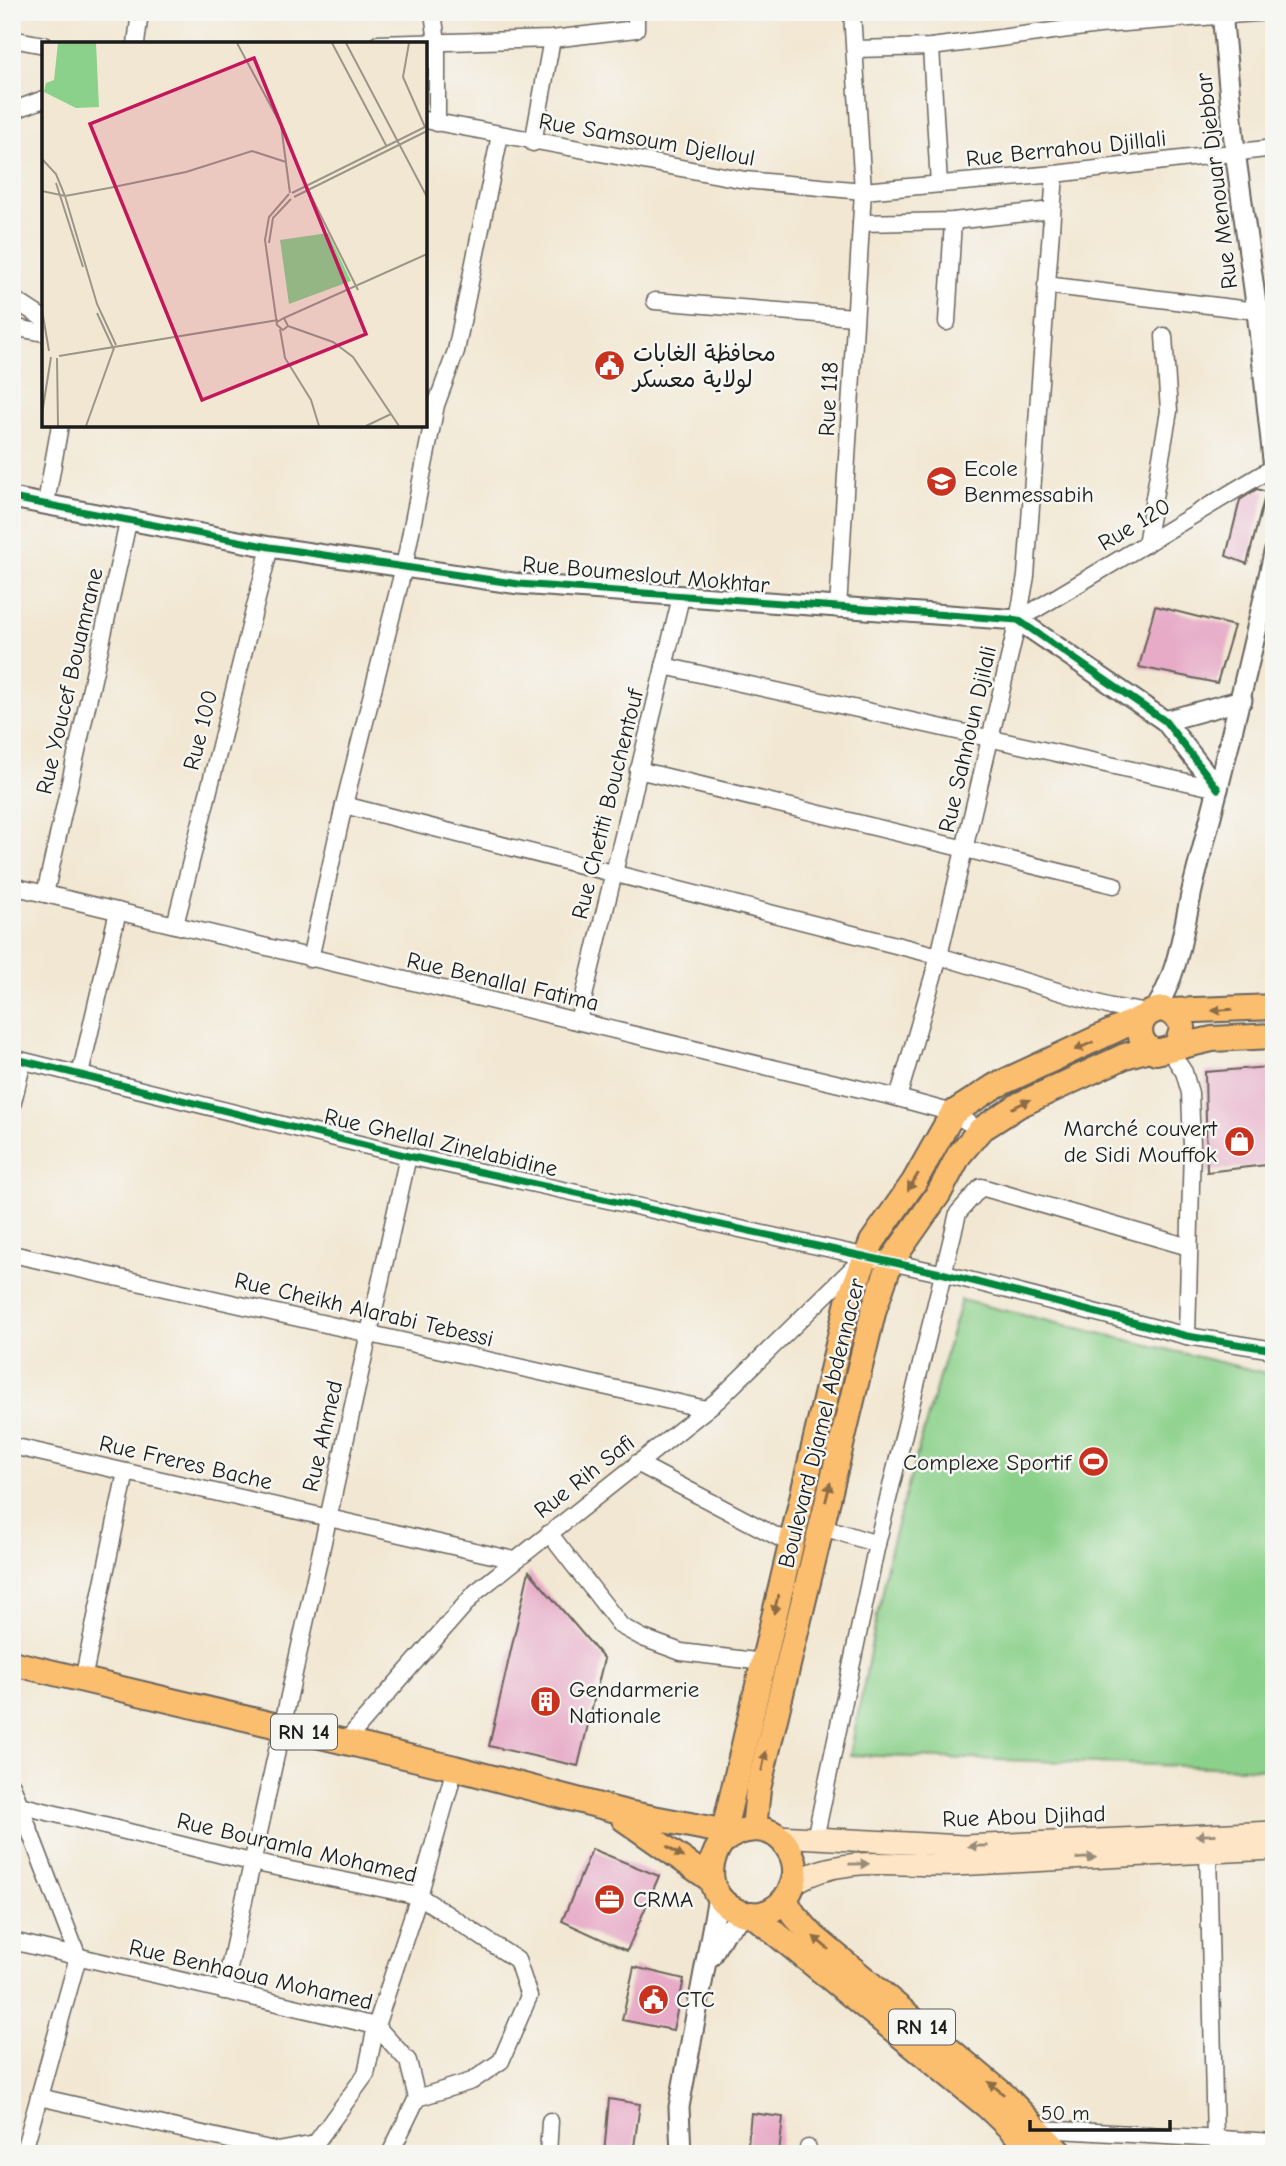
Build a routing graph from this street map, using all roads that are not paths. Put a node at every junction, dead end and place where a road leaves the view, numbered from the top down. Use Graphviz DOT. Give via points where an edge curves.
graph roads {
  1 [pos="140,12"];
  2 [pos="433,12"];
  3 [pos="636,12"];
  4 [pos="852,12"];
  5 [pos="1269,12"];
  6 [pos="1223,15"];
  7 [pos="1098,19"];
  8 [pos="12,39"];
  9 [pos="552,39"];
  10 [pos="136,42"];
  11 [pos="427,42"];
  12 [pos="437,42"];
  13 [pos="42,45"];
  14 [pos="931,47"];
  15 [pos="856,49"];
  16 [pos="42,100"];
  17 [pos="12,111"];
  18 [pos="431,121"];
  19 [pos="500,135"];
  20 [pos="533,143"];
  21 [pos="1274,148"];
  22 [pos="1235,152"];
  23 [pos="1055,174"];
  24 [pos="939,184"];
  25 [pos="863,191"];
  26 [pos="1052,210"];
  27 [pos="953,221"];
  28 [pos="861,223"];
  29 [pos="1046,285"];
  30 [pos="12,298"];
  31 [pos="655,301"];
  32 [pos="1265,310"];
  33 [pos="855,317"];
  34 [pos="42,318"];
  35 [pos="947,322"];
  36 [pos="12,327"];
  37 [pos="42,333"];
  38 [pos="1164,336"];
  39 [pos="60,427"];
  40 [pos="1274,468"];
  41 [pos="12,498"];
  42 [pos="46,503"];
  43 [pos="129,519"];
  44 [pos="1146,544"];
  45 [pos="270,547"];
  46 [pos="1274,553"];
  47 [pos="404,567"];
  48 [pos="681,597"];
  49 [pos="838,609"];
  50 [pos="1018,620"];
  51 [pos="664,666"];
  52 [pos="1242,700"];
  53 [pos="1165,722"];
  54 [pos="991,736"];
  55 [pos="638,769"];
  56 [pos="1218,789"];
  57 [pos="344,805"];
  58 [pos="964,848"];
  59 [pos="614,874"];
  60 [pos="1114,885"];
  61 [pos="12,886"];
  62 [pos="45,894"];
  63 [pos="118,911"];
  64 [pos="175,925"];
  65 [pos="939,956"];
  66 [pos="310,959"];
  67 [pos="1274,1007"];
  68 [pos="1163,1014"];
  69 [pos="578,1021"];
  70 [pos="1274,1036"];
  71 [pos="1165,1049"];
  72 [pos="18,1060"];
  73 [pos="80,1075"];
  74 [pos="898,1098"];
  75 [pos="12,1106"];
  76 [pos="953,1113"];
  77 [pos="980,1130"];
  78 [pos="408,1156"];
  79 [pos="1189,1247"];
  80 [pos="12,1254"];
  81 [pos="863,1258"];
  82 [pos="890,1264"];
  83 [pos="945,1274"];
  84 [pos="368,1334"];
  85 [pos="1187,1336"];
  86 [pos="1274,1350"];
  87 [pos="706,1409"];
  88 [pos="12,1446"];
  89 [pos="637,1463"];
  90 [pos="126,1472"];
  91 [pos="328,1517"];
  92 [pos="820,1526"];
  93 [pos="549,1533"];
  94 [pos="790,1544"];
  95 [pos="877,1544"];
  96 [pos="514,1560"];
  97 [pos="763,1662"];
  98 [pos="12,1663"];
  99 [pos="83,1680"];
  100 [pos="281,1727"];
  101 [pos="345,1742"];
  102 [pos="455,1768"];
  103 [pos="12,1785"];
  104 [pos="19,1805"];
  105 [pos="595,1805"];
  106 [pos="1274,1832"];
  107 [pos="741,1835"];
  108 [pos="815,1839"];
  109 [pos="1274,1849"];
  110 [pos="1208,1852"];
  111 [pos="251,1862"];
  112 [pos="714,1888"];
  113 [pos="790,1891"];
  114 [pos="419,1896"];
  115 [pos="749,1914"];
  116 [pos="12,1941"];
  117 [pos="78,1956"];
  118 [pos="705,1966"];
  119 [pos="224,1991"];
  120 [pos="376,2026"];
  121 [pos="39,2097"];
  122 [pos="417,2098"];
  123 [pos="550,2121"];
  124 [pos="1215,2140"];
  125 [pos="1039,2142"];
  126 [pos="1274,2142"];
  127 [pos="313,2149"];
  128 [pos="23,2154"];
  129 [pos="390,2154"];
  130 [pos="548,2154"];
  131 [pos="681,2154"];
  132 [pos="1061,2154"];
  1 -- 10 [label="street"];
  2 -- 12 [label="street"];
  3 -- 9 [label="street" via="636,29"];
  4 -- 15 [label="street, Rue 118"];
  5 -- 6 [label="street"];
  6 -- 7 [label="street"];
  6 -- 22 [label="street, Rue Menouar Djebbar"];
  7 -- 14 [label="street"];
  8 -- 13 [label="street"];
  9 -- 12 [label="street"];
  9 -- 20 [label="street"];
  11 -- 12 [label="street"];
  12 -- 18 [label="street"];
  14 -- 15 [label="street"];
  14 -- 24 [label="street"];
  15 -- 25 [label="street, Rue 118"];
  16 -- 17 [label="street"];
  18 -- 19 [label="street, Rue Samsoum Djelloul"];
  19 -- 20 [label="street, Rue Samsoum Djelloul"];
  19 -- 47 [label="street" via="456,351 436,405"];
  20 -- 25 [label="street, Rue Samsoum Djelloul" via="744,180"];
  21 -- 22 [label="street, Rue Berrahou Djillali"];
  22 -- 23 [label="street, Rue Berrahou Djillali"];
  22 -- 32 [label="street, Rue Menouar Djebbar"];
  23 -- 24 [label="street, Rue Berrahou Djillali"];
  23 -- 26 [label="street, Rue Sahnoun Djilali"];
  24 -- 25 [label="street, Rue Berrahou Djillali"];
  25 -- 28 [label="street, Rue 118"];
  26 -- 27 [label="street"];
  26 -- 29 [label="street, Rue Sahnoun Djilali"];
  27 -- 28 [label="street"];
  27 -- 35 [label="street"];
  28 -- 33 [label="street, Rue 118"];
  29 -- 32 [label="street"];
  29 -- 50 [label="street, Rue Sahnoun Djilali" via="1026,576"];
  30 -- 34 [label="street"];
  31 -- 33 [label="street"];
  32 -- 40 [label="street, Rue Menouar Djebbar"];
  33 -- 49 [label="street, Rue 118"];
  36 -- 37 [label="street"];
  38 -- 44 [label="street" via="1169,411"];
  39 -- 42 [label="street"];
  40 -- 44 [label="street, Rue 120"];
  41 -- 42 [label="street, Rue Boumeslout Mokhtar"];
  42 -- 43 [label="street, Rue Boumeslout Mokhtar"];
  43 -- 45 [label="street, Rue Boumeslout Mokhtar"];
  43 -- 62 [label="street, Rue Youcef Bouamrane"];
  44 -- 50 [label="street, Rue 120"];
  45 -- 47 [label="street, Rue Boumeslout Mokhtar"];
  45 -- 64 [label="street, Rue 100"];
  46 -- 52 [label="street"];
  47 -- 48 [label="street, Rue Boumeslout Mokhtar" via="519,584"];
  47 -- 57 [label="street"];
  48 -- 49 [label="street, Rue Boumeslout Mokhtar"];
  48 -- 51 [label="street, Rue Chetiti Bouchentouf"];
  49 -- 50 [label="street, Rue Boumeslout Mokhtar"];
  50 -- 53 [label="street"];
  50 -- 54 [label="street, Rue Sahnoun Djilali"];
  51 -- 54 [label="street"];
  51 -- 55 [label="street, Rue Chetiti Bouchentouf"];
  52 -- 53 [label="street"];
  52 -- 56 [label="street"];
  53 -- 56 [label="street"];
  54 -- 56 [label="street"];
  54 -- 58 [label="street, Rue Sahnoun Djilali"];
  55 -- 58 [label="street"];
  55 -- 59 [label="street, Rue Chetiti Bouchentouf"];
  56 -- 68 [label="street"];
  57 -- 59 [label="street"];
  57 -- 66 [label="street"];
  58 -- 60 [label="street"];
  58 -- 65 [label="street, Rue Sahnoun Djilali"];
  59 -- 65 [label="street"];
  59 -- 69 [label="street, Rue Chetiti Bouchentouf"];
  61 -- 62 [label="street, Rue Benallal Fatima"];
  62 -- 63 [label="street, Rue Benallal Fatima"];
  63 -- 64 [label="street, Rue Benallal Fatima"];
  63 -- 73 [label="street"];
  64 -- 66 [label="street, Rue Benallal Fatima"];
  65 -- 68 [label="street" via="1111,1007"];
  65 -- 74 [label="street, Rue Sahnoun Djilali"];
  66 -- 69 [label="street, Rue Benallal Fatima"];
  67 -- 68 [label="main road, Boulevard Djamel Abdennacer, one-way"];
  68 -- 71 [label="main road" via="1183,1035"];
  68 -- 71 [label="main road" via="1141,1022 1140,1037"];
  68 -- 76 [label="main road, Boulevard Djamel Abdennacer, one-way" via="995,1086"];
  69 -- 74 [label="street, Rue Benallal Fatima"];
  70 -- 71 [label="main road, Boulevard Djamel Abdennacer"];
  77 -- 71 [label="main road, Boulevard Djamel Abdennacer, one-way" via="1019,1105 1125,1056"];
  71 -- 79 [label="street" via="1184,1072 1190,1093"];
  72 -- 73 [label="street, Rue Ghellal Zinelabidine"];
  72 -- 75 [label="street"];
  73 -- 78 [label="street, Rue Ghellal Zinelabidine"];
  74 -- 76 [label="street, Rue Benallal Fatima"];
  76 -- 77 [label="street, Rue Benallal Fatima"];
  76 -- 81 [label="main road, Boulevard Djamel Abdennacer, one-way"];
  77 -- 82 [label="main road, Boulevard Djamel Abdennacer"];
  78 -- 81 [label="street, Rue Ghellal Zinelabidine"];
  78 -- 84 [label="street, Rue Ahmed"];
  79 -- 83 [label="street" via="981,1187 958,1213"];
  79 -- 85 [label="street"];
  80 -- 84 [label="street, Rue Cheikh Alarabi Tebessi"];
  81 -- 82 [label="street, Rue Ghellal Zinelabidine"];
  81 -- 87 [label="street, Rue Rih Safi"];
  81 -- 94 [label="main road, Boulevard Djamel Abdennacer"];
  82 -- 83 [label="street, Rue Ghellal Zinelabidine"];
  92 -- 82 [label="main road, Boulevard Djamel Abdennacer, one-way" via="874,1309"];
  83 -- 85 [label="street, Rue Ghellal Zinelabidine"];
  83 -- 95 [label="street"];
  84 -- 87 [label="street, Rue Cheikh Alarabi Tebessi"];
  84 -- 91 [label="street, Rue Ahmed"];
  85 -- 86 [label="street, Rue Ghellal Zinelabidine"];
  87 -- 89 [label="street, Rue Rih Safi"];
  88 -- 90 [label="street, Rue Freres Bache"];
  89 -- 93 [label="street, Rue Rih Safi"];
  89 -- 94 [label="street"];
  90 -- 91 [label="street, Rue Freres Bache"];
  90 -- 99 [label="street"];
  91 -- 96 [label="street, Rue Freres Bache"];
  91 -- 100 [label="street, Rue Ahmed"];
  92 -- 95 [label="street"];
  107 -- 92 [label="main road, Boulevard Djamel Abdennacer, one-way" via="758,1789"];
  93 -- 96 [label="street, Rue Rih Safi"];
  93 -- 97 [label="street" via="621,1626 681,1652"];
  94 -- 97 [label="main road, Boulevard Djamel Abdennacer, one-way"];
  95 -- 108 [label="street"];
  96 -- 101 [label="street, Rue Rih Safi" via="475,1592"];
  97 -- 107 [label="main road, Boulevard Djamel Abdennacer"];
  98 -- 99 [label="main road, RN 14"];
  99 -- 100 [label="main road, RN 14"];
  100 -- 101 [label="main road, RN 14"];
  100 -- 111 [label="street, Rue Ahmed"];
  101 -- 102 [label="main road, RN 14"];
  102 -- 105 [label="main road, RN 14"];
  102 -- 114 [label="street"];
  103 -- 104 [label="street"];
  104 -- 111 [label="street, Rue Bouramla Mohamed"];
  104 -- 117 [label="street"];
  105 -- 107 [label="main road, RN 14"];
  105 -- 112 [label="main road, RN 14, one-way" via="655,1838"];
  106 -- 108 [label="main road, Rue Abou Djihad, one-way" via="1001,1845"];
  107 -- 108 [label="main road, Rue Abou Djihad"];
  107 -- 112 [label="main road" via="713,1854"];
  107 -- 113 [label="main road" via="793,1857"];
  109 -- 110 [label="main road, Rue Abou Djihad"];
  113 -- 110 [label="main road, Rue Abou Djihad, one-way" via="822,1869 851,1863 937,1866"];
  110 -- 124 [label="street"];
  111 -- 114 [label="street, Rue Bouramla Mohamed"];
  111 -- 119 [label="street, Rue Ahmed"];
  112 -- 115 [label="main road" via="727,1906"];
  112 -- 118 [label="street"];
  113 -- 115 [label="main road" via="764,1913"];
  125 -- 113 [label="main road, RN 14, one-way" via="1005,2096 814,1937"];
  114 -- 120 [label="street"];
  114 -- 122 [label="street, Rue Bouramla Mohamed" via="517,1960 529,1996 501,2061 472,2081"];
  115 -- 118 [label="street" via="724,1933"];
  115 -- 125 [label="main road, RN 14" via="988,2107"];
  116 -- 117 [label="street, Rue Benhaoua Mohamed"];
  117 -- 119 [label="street, Rue Benhaoua Mohamed"];
  117 -- 121 [label="street"];
  118 -- 131 [label="street" via="679,2107"];
  119 -- 120 [label="street, Rue Benhaoua Mohamed"];
  120 -- 122 [label="street, Rue Benhaoua Mohamed" via="408,2061"];
  120 -- 127 [label="street" via="366,2074"];
  121 -- 127 [label="street" via="278,2151"];
  121 -- 128 [label="street"];
  122 -- 129 [label="street"];
  123 -- 130 [label="street"];
  124 -- 125 [label="street"];
  124 -- 126 [label="street"];
  125 -- 132 [label="main road, RN 14"];
}
